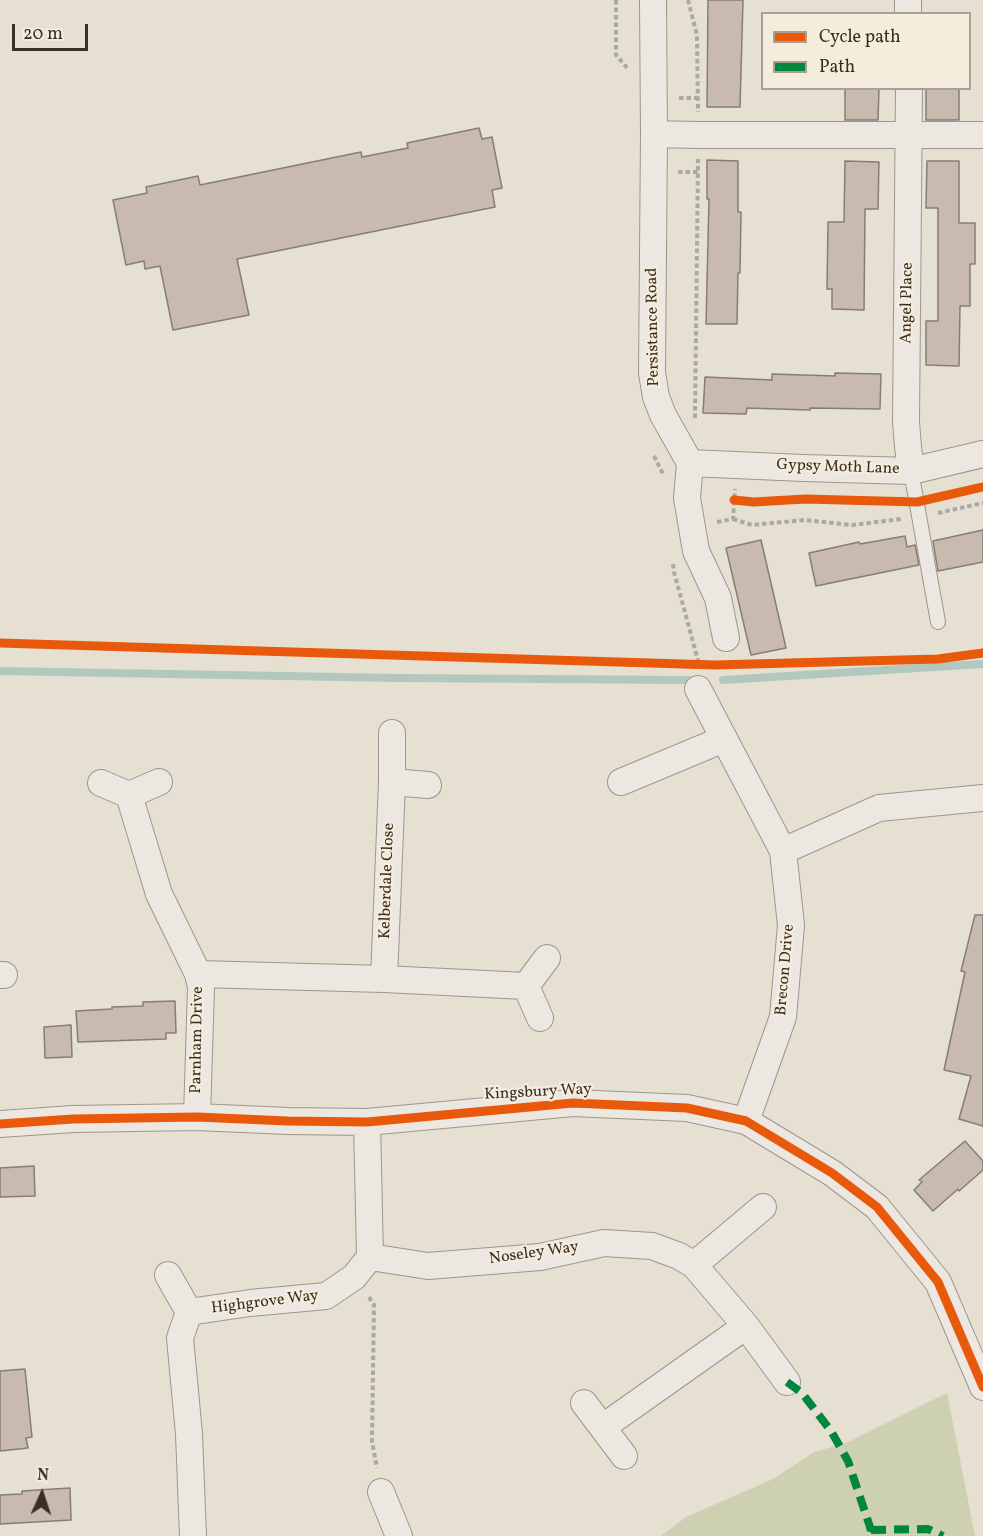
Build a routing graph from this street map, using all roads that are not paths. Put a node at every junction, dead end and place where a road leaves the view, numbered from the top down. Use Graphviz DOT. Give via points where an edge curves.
graph roads {
  1 [pos="653,0"];
  2 [pos="909,90"];
  3 [pos="654,134"];
  4 [pos="910,134"];
  5 [pos="983,135"];
  6 [pos="983,454"];
  7 [pos="690,463"];
  8 [pos="911,471"];
  9 [pos="938,622"];
  10 [pos="726,638"];
  11 [pos="698,689"];
  12 [pos="392,733"];
  13 [pos="724,739"];
  14 [pos="159,782"];
  15 [pos="392,782"];
  16 [pos="621,782"];
  17 [pos="101,783"];
  18 [pos="428,785"];
  19 [pos="129,795"];
  20 [pos="983,798"];
  21 [pos="783,851"];
  22 [pos="547,958"];
  23 [pos="198,974"];
  24 [pos="384,980"];
  25 [pos="526,986"];
  26 [pos="540,1018"];
  27 [pos="197,1117"];
  28 [pos="746,1121"];
  29 [pos="367,1122"];
  30 [pos="0,1124"];
  31 [pos="763,1207"];
  32 [pos="370,1257"];
  33 [pos="694,1265"];
  34 [pos="168,1275"];
  35 [pos="189,1312"];
  36 [pos="746,1326"];
  37 [pos="787,1382"];
  38 [pos="983,1387"];
  39 [pos="584,1403"];
  40 [pos="603,1427"];
  41 [pos="624,1456"];
  42 [pos="381,1492"];
  43 [pos="193,1536"];
  44 [pos="399,1536"];
  1 -- 3 [label="street, Persistance Road"];
  2 -- 4 [label="street, Angel Place"];
  3 -- 4 [label="street"];
  3 -- 7 [label="street, Persistance Road" via="652,373 663,415"];
  4 -- 5 [label="street"];
  4 -- 8 [label="street, Angel Place" via="906,422"];
  6 -- 8 [label="street, Gypsy Moth Lane"];
  7 -- 8 [label="street, Gypsy Moth Lane"];
  7 -- 10 [label="street" via="687,498 696,552 718,598"];
  8 -- 9 [label="lane"];
  11 -- 13 [label="street, Brecon Drive"];
  12 -- 15 [label="street, Kelberdale Close"];
  13 -- 16 [label="street"];
  13 -- 21 [label="street, Brecon Drive"];
  14 -- 19 [label="street"];
  15 -- 18 [label="street"];
  15 -- 24 [label="street, Kelberdale Close"];
  17 -- 19 [label="street"];
  19 -- 23 [label="street, Parnham Drive" via="159,894"];
  20 -- 21 [label="street" via="879,808"];
  21 -- 28 [label="street, Brecon Drive" via="791,925 783,1017"];
  22 -- 25 [label="street"];
  23 -- 24 [label="street"];
  23 -- 27 [label="street, Parnham Drive" via="201,987"];
  24 -- 25 [label="street"];
  25 -- 26 [label="street"];
  27 -- 29 [label="street, Kingsbury Way"];
  27 -- 30 [label="street, Kingsbury Way"];
  28 -- 29 [label="street, Kingsbury Way" via="687,1108 573,1103"];
  28 -- 38 [label="street, Kingsbury Way" via="832,1173 877,1207 938,1282"];
  29 -- 32 [label="street"];
  31 -- 33 [label="street"];
  32 -- 33 [label="street, Noseley Way" via="428,1266 540,1257 604,1243 652,1246"];
  32 -- 35 [label="street, Highgrove Way" via="354,1277 326,1296"];
  33 -- 36 [label="street, Noseley Way"];
  34 -- 35 [label="street, Highgrove Way"];
  35 -- 43 [label="street, Highgrove Way" via="180,1338"];
  36 -- 37 [label="street, Noseley Way"];
  36 -- 40 [label="street"];
  39 -- 40 [label="street"];
  40 -- 41 [label="street"];
  42 -- 44 [label="street"];
}
